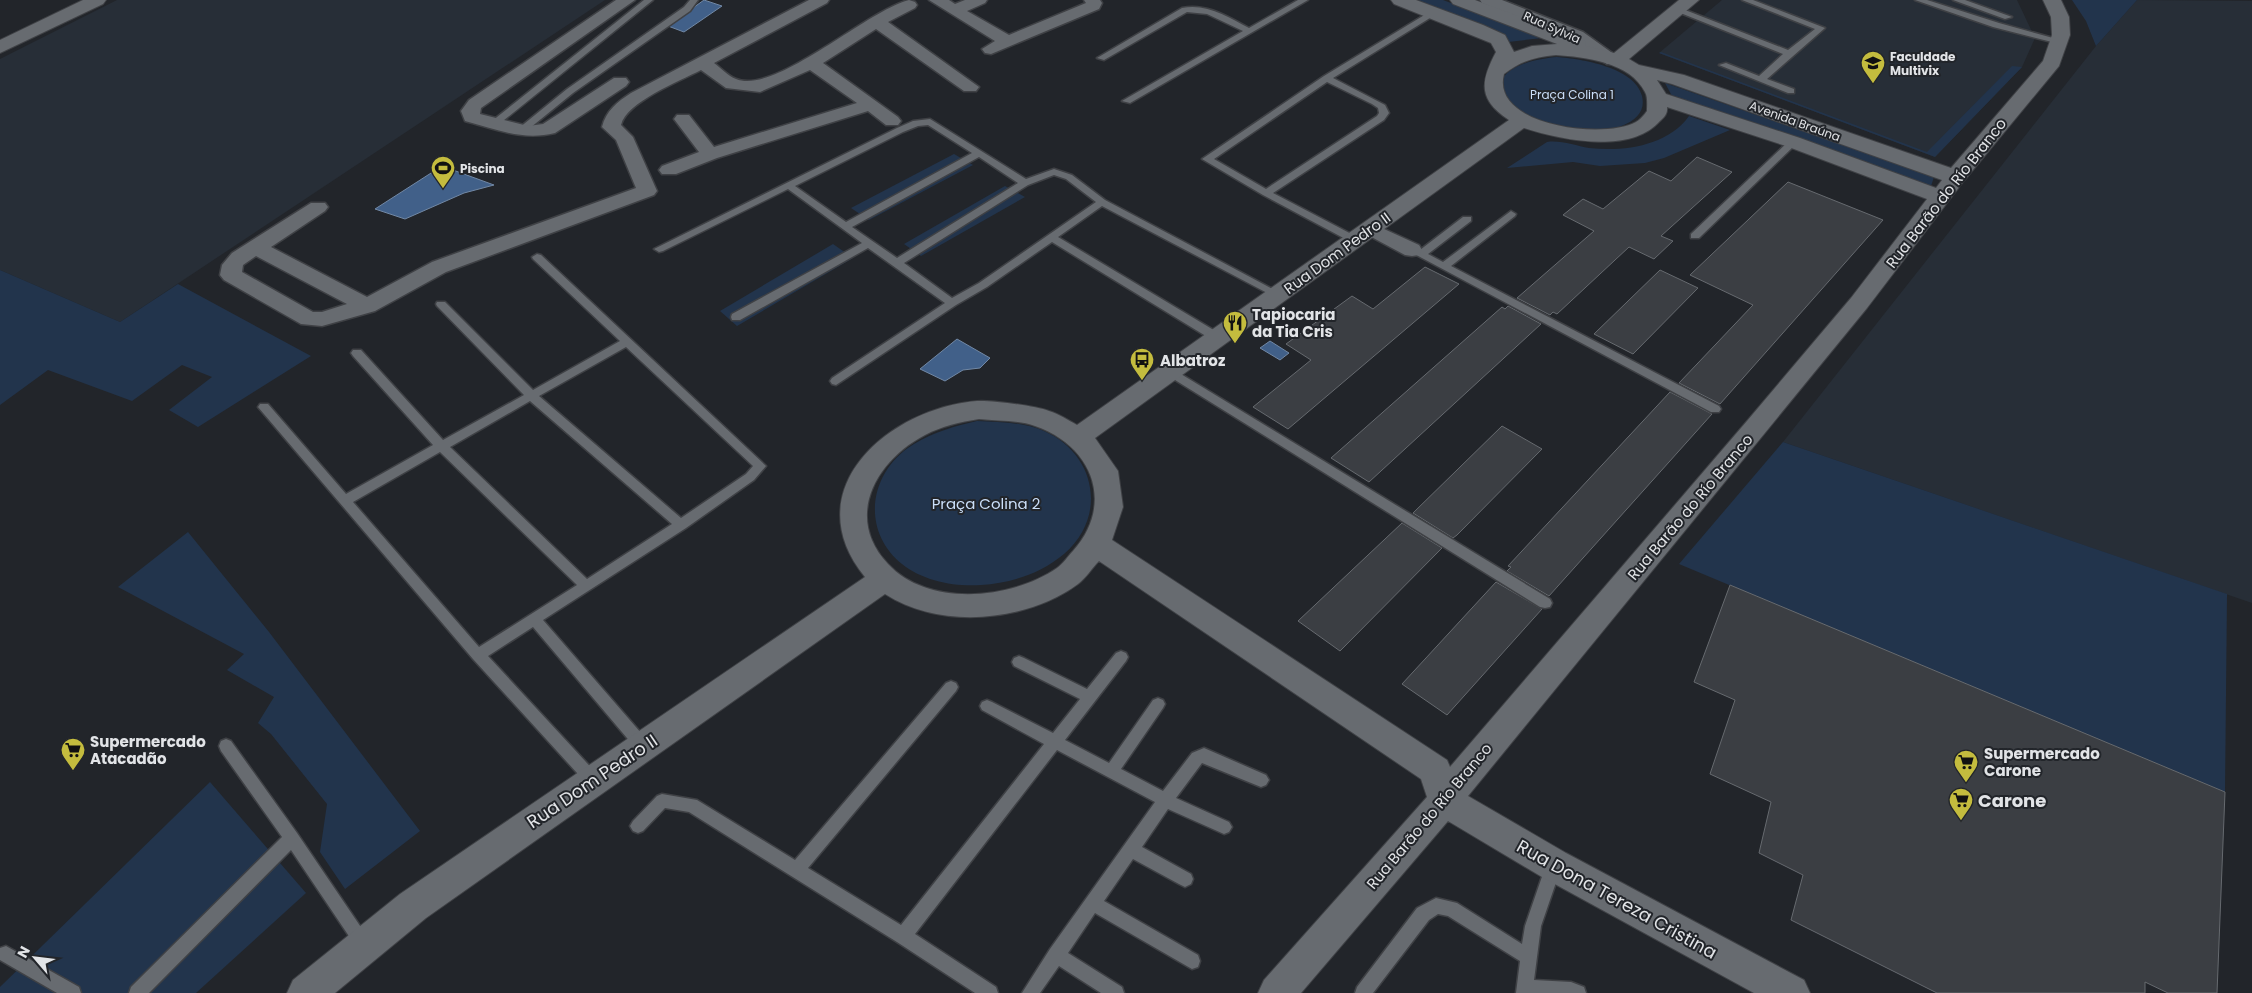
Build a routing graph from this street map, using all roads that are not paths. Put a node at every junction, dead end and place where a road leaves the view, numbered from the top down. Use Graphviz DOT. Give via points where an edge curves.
graph roads {
  1 [pos="97,0"];
  2 [pos="627,0"];
  3 [pos="649,0"];
  4 [pos="694,0"];
  5 [pos="821,0"];
  6 [pos="936,0"];
  7 [pos="979,0"];
  8 [pos="1092,0"];
  9 [pos="1304,0"];
  10 [pos="1400,0"];
  11 [pos="1459,0"];
  12 [pos="1488,0"];
  13 [pos="1746,0"];
  14 [pos="1919,0"];
  15 [pos="1957,0"];
  16 [pos="2052,0"];
  17 [pos="1683,3"];
  18 [pos="909,5"];
  19 [pos="955,10"];
  20 [pos="1434,13"];
  21 [pos="2008,17"];
  22 [pos="876,22"];
  23 [pos="1249,31"];
  24 [pos="2060,41"];
  25 [pos="1008,42"];
  26 [pos="0,47"];
  27 [pos="991,49"];
  28 [pos="1789,52"];
  29 [pos="1100,58"];
  30 [pos="1616,62"];
  31 [pos="702,63"];
  32 [pos="811,63"];
  33 [pos="1723,65"];
  34 [pos="1497,70"];
  35 [pos="1327,78"];
  36 [pos="1761,79"];
  37 [pos="620,82"];
  38 [pos="970,87"];
  39 [pos="1791,91"];
  40 [pos="1658,98"];
  41 [pos="1127,101"];
  42 [pos="869,105"];
  43 [pos="683,119"];
  44 [pos="1523,120"];
  45 [pos="892,121"];
  46 [pos="495,123"];
  47 [pos="522,130"];
  48 [pos="1793,142"];
  49 [pos="710,154"];
  50 [pos="978,154"];
  51 [pos="669,170"];
  52 [pos="1025,183"];
  53 [pos="788,185"];
  54 [pos="1948,187"];
  55 [pos="1266,193"];
  56 [pos="1102,202"];
  57 [pos="318,207"];
  58 [pos="1511,214"];
  59 [pos="1467,219"];
  60 [pos="846,226"];
  61 [pos="1363,234"];
  62 [pos="1695,236"];
  63 [pos="1051,237"];
  64 [pos="869,242"];
  65 [pos="256,247"];
  66 [pos="659,249"];
  67 [pos="1417,253"];
  68 [pos="537,257"];
  69 [pos="897,262"];
  70 [pos="1444,267"];
  71 [pos="1279,295"];
  72 [pos="952,303"];
  73 [pos="441,304"];
  74 [pos="368,306"];
  75 [pos="736,317"];
  76 [pos="1218,338"];
  77 [pos="626,342"];
  78 [pos="357,353"];
  79 [pos="1171,372"];
  80 [pos="836,381"];
  81 [pos="533,397"];
  82 [pos="264,408"];
  83 [pos="1715,409"];
  84 [pos="1078,437"];
  85 [pos="442,447"];
  86 [pos="346,500"];
  87 [pos="681,525"];
  88 [pos="1097,545"];
  89 [pos="885,579"];
  90 [pos="585,585"];
  91 [pos="1545,604"];
  92 [pos="534,619"];
  93 [pos="478,655"];
  94 [pos="1121,656"];
  95 [pos="1019,662"];
  96 [pos="950,687"];
  97 [pos="1089,697"];
  98 [pos="1158,704"];
  99 [pos="988,706"];
  100 [pos="1054,741"];
  101 [pos="226,746"];
  102 [pos="643,746"];
  103 [pos="1110,772"];
  104 [pos="593,780"];
  105 [pos="1261,780"];
  106 [pos="1165,800"];
  107 [pos="1445,801"];
  108 [pos="638,826"];
  109 [pos="1224,827"];
  110 [pos="292,838"];
  111 [pos="1131,849"];
  112 [pos="1554,865"];
  113 [pos="797,870"];
  114 [pos="1185,879"];
  115 [pos="1093,903"];
  116 [pos="903,936"];
  117 [pos="365,945"];
  118 [pos="6,954"];
  119 [pos="1056,956"];
  120 [pos="1529,957"];
  121 [pos="1192,961"];
  122 [pos="61,990"];
  123 [pos="1524,990"];
  124 [pos="136,993"];
  125 [pos="306,993"];
  126 [pos="990,993"];
  127 [pos="1030,993"];
  128 [pos="1116,993"];
  129 [pos="1277,993"];
  130 [pos="1363,993"];
  131 [pos="1578,993"];
  132 [pos="1791,993"];
  1 -- 26 [label="street"];
  2 -- 46 [label="street" via="499,87 470,111 471,117"];
  3 -- 46 [label="lane"];
  4 -- 47 [label="lane" via="687,9 570,91"];
  5 -- 31 [label="street"];
  6 -- 19 [label="street"];
  7 -- 19 [label="street"];
  8 -- 25 [label="street" via="1093,6"];
  9 -- 23 [label="lane"];
  10 -- 20 [label="street"];
  11 -- 30 [label="street, Avenida Braúna" via="1548,32"];
  12 -- 30 [label="street, Rua Sylvia" via="1577,36"];
  13 -- 28 [label="lane" via="1821,28"];
  14 -- 24 [label="lane" via="1996,25"];
  15 -- 21 [label="lane"];
  16 -- 24 [label="street, Rua Barão do Río Branco" via="2060,17"];
  17 -- 28 [label="lane"];
  17 -- 30 [label="street"];
  18 -- 22 [label="street"];
  19 -- 25 [label="street"];
  20 -- 34 [label="street" via="1498,39 1505,52"];
  20 -- 35 [label="lane"];
  22 -- 32 [label="street"];
  22 -- 38 [label="street"];
  23 -- 29 [label="lane" via="1206,9 1192,8"];
  23 -- 41 [label="lane"];
  24 -- 54 [label="street, Rua Barão do Río Branco" via="2052,62"];
  25 -- 27 [label="street"];
  28 -- 36 [label="lane"];
  30 -- 34 [label="street" via="1566,50 1542,50 1514,57"];
  30 -- 40 [label="street" via="1650,83"];
  30 -- 54 [label="street, Avenida Braúna" via="1677,79"];
  31 -- 32 [label="street" via="732,84 746,87 760,87"];
  31 -- 74 [label="street" via="637,97 612,119 611,127 624,137 647,191 439,267"];
  32 -- 42 [label="street"];
  33 -- 36 [label="lane"];
  34 -- 44 [label="street" via="1493,82 1496,95 1506,108"];
  35 -- 55 [label="lane" via="1375,102 1384,113"];
  35 -- 55 [label="lane" via="1207,159"];
  36 -- 39 [label="lane"];
  37 -- 47 [label="street" via="548,129 536,133"];
  40 -- 44 [label="street" via="1658,108 1647,124 1616,135 1575,136"];
  40 -- 48 [label="street, Avenida Braúna"];
  42 -- 45 [label="street"];
  42 -- 49 [label="street"];
  43 -- 49 [label="street"];
  44 -- 61 [label="street, Rua Dom Pedro II"];
  46 -- 47 [label="street"];
  48 -- 54 [label="street, Avenida Braúna"];
  48 -- 62 [label="lane"];
  49 -- 51 [label="street"];
  50 -- 52 [label="lane"];
  50 -- 53 [label="lane" via="939,126 930,122 916,123"];
  50 -- 60 [label="lane"];
  52 -- 56 [label="lane" via="1054,172 1069,177"];
  52 -- 69 [label="lane"];
  53 -- 60 [label="lane"];
  53 -- 66 [label="lane"];
  54 -- 107 [label="street, Rua Barão do Río Branco" via="1811,362 1469,768"];
  55 -- 61 [label="lane"];
  56 -- 63 [label="lane"];
  56 -- 71 [label="lane"];
  57 -- 65 [label="street"];
  58 -- 70 [label="lane"];
  59 -- 67 [label="lane"];
  60 -- 64 [label="lane"];
  61 -- 67 [label="street"];
  61 -- 71 [label="street, Rua Dom Pedro II"];
  63 -- 72 [label="lane"];
  63 -- 76 [label="lane"];
  64 -- 69 [label="lane"];
  64 -- 75 [label="lane"];
  65 -- 74 [label="street"];
  65 -- 74 [label="street" via="235,261 231,275 309,319 322,319"];
  67 -- 70 [label="lane"];
  68 -- 77 [label="lane"];
  69 -- 72 [label="lane"];
  70 -- 83 [label="lane"];
  71 -- 76 [label="street, Rua Dom Pedro II"];
  72 -- 80 [label="lane"];
  73 -- 81 [label="lane"];
  76 -- 79 [label="street, Rua Dom Pedro II"];
  77 -- 81 [label="lane"];
  77 -- 87 [label="lane" via="760,466 750,477"];
  78 -- 85 [label="lane"];
  79 -- 84 [label="street, Rua Dom Pedro II"];
  79 -- 91 [label="lane"];
  81 -- 85 [label="lane"];
  81 -- 87 [label="lane"];
  82 -- 86 [label="lane"];
  84 -- 88 [label="street" via="1102,464 1110,488 1109,517"];
  84 -- 89 [label="street" via="1033,415 979,410 942,417 894,442 880,454 861,480 853,510 853,525 863,554"];
  85 -- 86 [label="lane"];
  85 -- 90 [label="lane"];
  86 -- 93 [label="lane"];
  87 -- 90 [label="lane"];
  88 -- 89 [label="street" via="1088,558 1061,580 1028,597 999,604 970,606 932,602"];
  88 -- 107 [label="street" via="1435,770"];
  89 -- 102 [label="street, Rua Dom Pedro II"];
  90 -- 92 [label="lane"];
  92 -- 93 [label="lane"];
  92 -- 102 [label="lane"];
  93 -- 104 [label="lane"];
  94 -- 97 [label="lane"];
  95 -- 97 [label="lane"];
  96 -- 113 [label="lane"];
  97 -- 100 [label="lane"];
  98 -- 103 [label="lane"];
  99 -- 100 [label="lane"];
  100 -- 103 [label="lane"];
  100 -- 116 [label="lane"];
  101 -- 110 [label="lane"];
  102 -- 104 [label="street, Rua Dom Pedro II"];
  103 -- 106 [label="lane"];
  104 -- 117 [label="street, Rua Dom Pedro II" via="412,906"];
  105 -- 106 [label="lane" via="1204,755 1197,758"];
  106 -- 109 [label="lane"];
  106 -- 111 [label="lane"];
  107 -- 112 [label="street, Rua Dona Tereza Cristina"];
  107 -- 129 [label="street, Rua Barão do Río Branco"];
  108 -- 113 [label="lane" via="662,800 692,805"];
  110 -- 117 [label="lane"];
  110 -- 124 [label="lane"];
  111 -- 114 [label="lane"];
  111 -- 115 [label="lane"];
  112 -- 120 [label="lane" via="1533,926"];
  112 -- 132 [label="street, Rua Dona Tereza Cristina"];
  113 -- 116 [label="lane"];
  115 -- 119 [label="lane"];
  115 -- 121 [label="lane"];
  116 -- 126 [label="lane"];
  117 -- 125 [label="street, Rua Dom Pedro II"];
  118 -- 122 [label="lane"];
  119 -- 127 [label="lane"];
  119 -- 128 [label="lane"];
  120 -- 123 [label="lane"];
  120 -- 130 [label="lane" via="1452,909 1436,906 1423,914"];
  123 -- 131 [label="lane" via="1571,990"];
}
